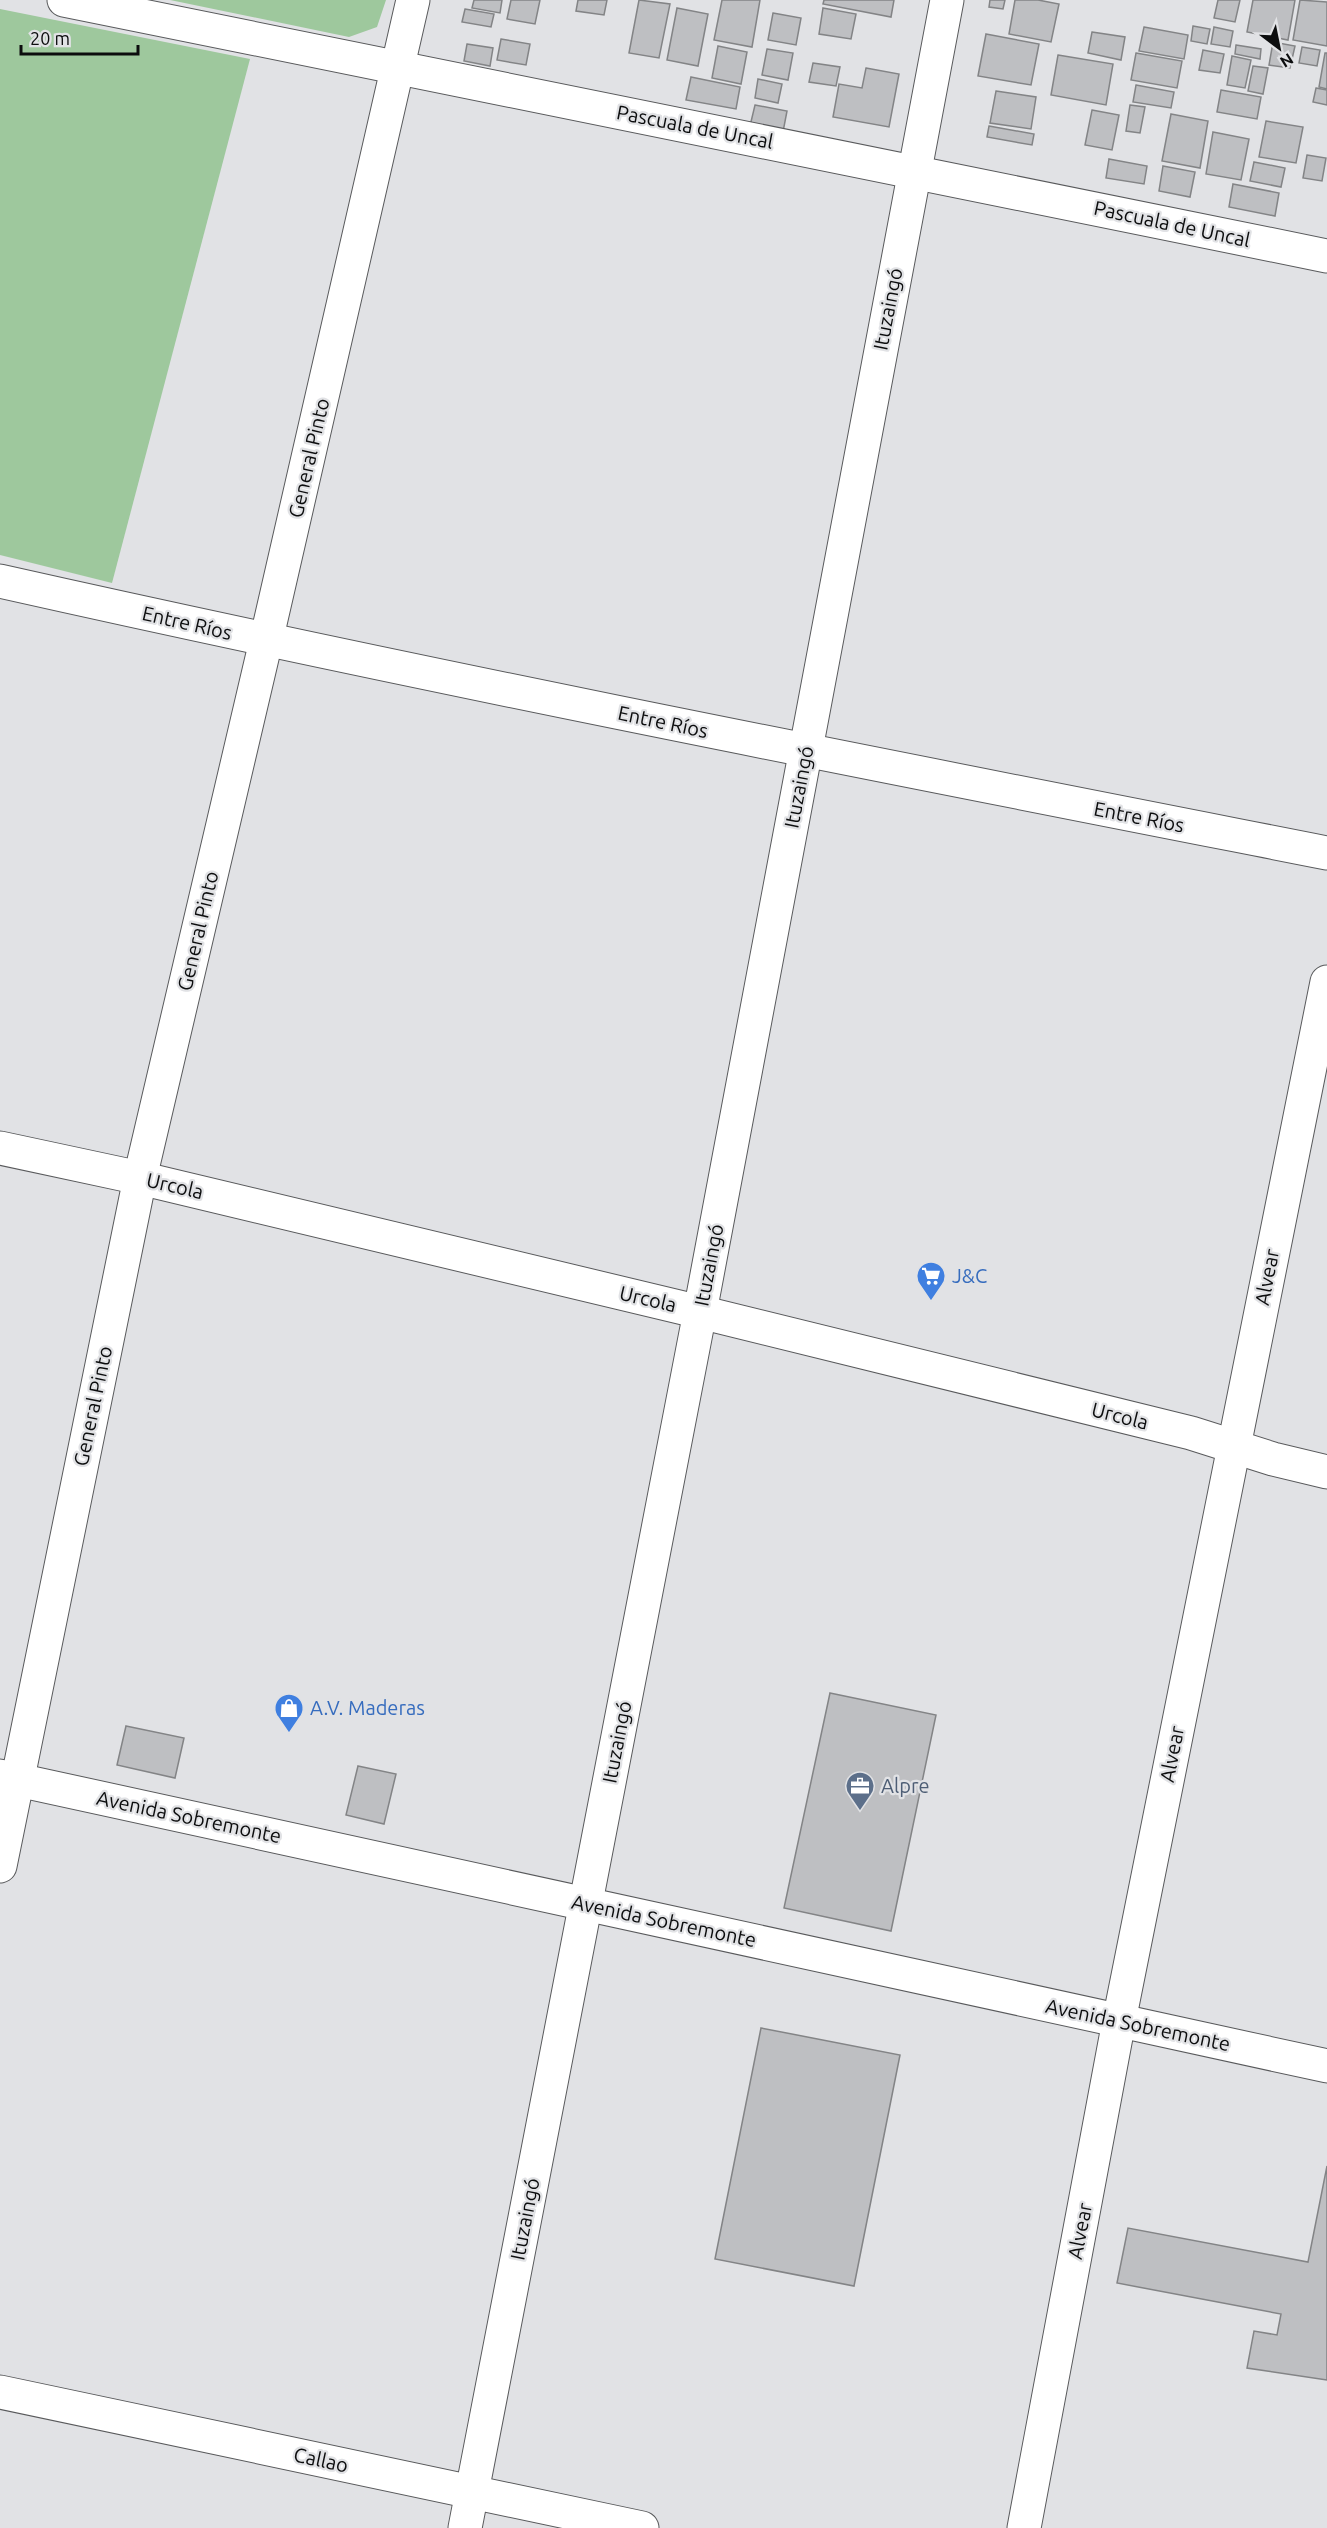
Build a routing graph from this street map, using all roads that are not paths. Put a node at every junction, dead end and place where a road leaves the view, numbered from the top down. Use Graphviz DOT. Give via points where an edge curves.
graph roads {
  1 [pos="63,0"];
  2 [pos="413,0"];
  3 [pos="947,0"];
  4 [pos="398,68"];
  5 [pos="913,171"];
  6 [pos="1327,256"];
  7 [pos="0,581"];
  8 [pos="266,641"];
  9 [pos="805,751"];
  10 [pos="1327,853"];
  11 [pos="1327,982"];
  12 [pos="0,1148"];
  13 [pos="140,1178"];
  14 [pos="700,1312"];
  15 [pos="1232,1447"];
  16 [pos="1327,1472"];
  17 [pos="8,1778"];
  18 [pos="0,1866"];
  19 [pos="586,1904"];
  20 [pos="1119,2020"];
  21 [pos="1327,2066"];
  22 [pos="0,2392"];
  23 [pos="472,2492"];
  24 [pos="465,2528"];
  25 [pos="642,2528"];
  26 [pos="1024,2528"];
  1 -- 4 [label="street, Pascuala de Uncal"];
  2 -- 4 [label="street, General Pinto"];
  3 -- 5 [label="street, Ituzaingó"];
  4 -- 5 [label="street, Pascuala de Uncal"];
  4 -- 8 [label="street, General Pinto"];
  5 -- 6 [label="street, Pascuala de Uncal"];
  5 -- 9 [label="street, Ituzaingó"];
  7 -- 8 [label="street, Entre Ríos"];
  8 -- 9 [label="street, Entre Ríos"];
  8 -- 13 [label="street, General Pinto"];
  9 -- 10 [label="street, Entre Ríos"];
  9 -- 14 [label="street, Ituzaingó"];
  11 -- 15 [label="street, Alvear"];
  12 -- 13 [label="street, Urcola"];
  13 -- 14 [label="street, Urcola"];
  13 -- 17 [label="street, General Pinto"];
  14 -- 15 [label="street, Urcola" via="1191,1433"];
  14 -- 19 [label="street, Ituzaingó"];
  15 -- 16 [label="street, Urcola"];
  15 -- 20 [label="street, Alvear"];
  17 -- 18 [label="street, General Pinto"];
  17 -- 19 [label="street, Avenida Sobremonte"];
  19 -- 20 [label="street, Avenida Sobremonte"];
  19 -- 23 [label="street, Ituzaingó"];
  20 -- 21 [label="street, Avenida Sobremonte"];
  20 -- 26 [label="street, Alvear"];
  22 -- 23 [label="street, Callao"];
  23 -- 24 [label="street, Ituzaingó"];
  23 -- 25 [label="street, Callao"];
}
